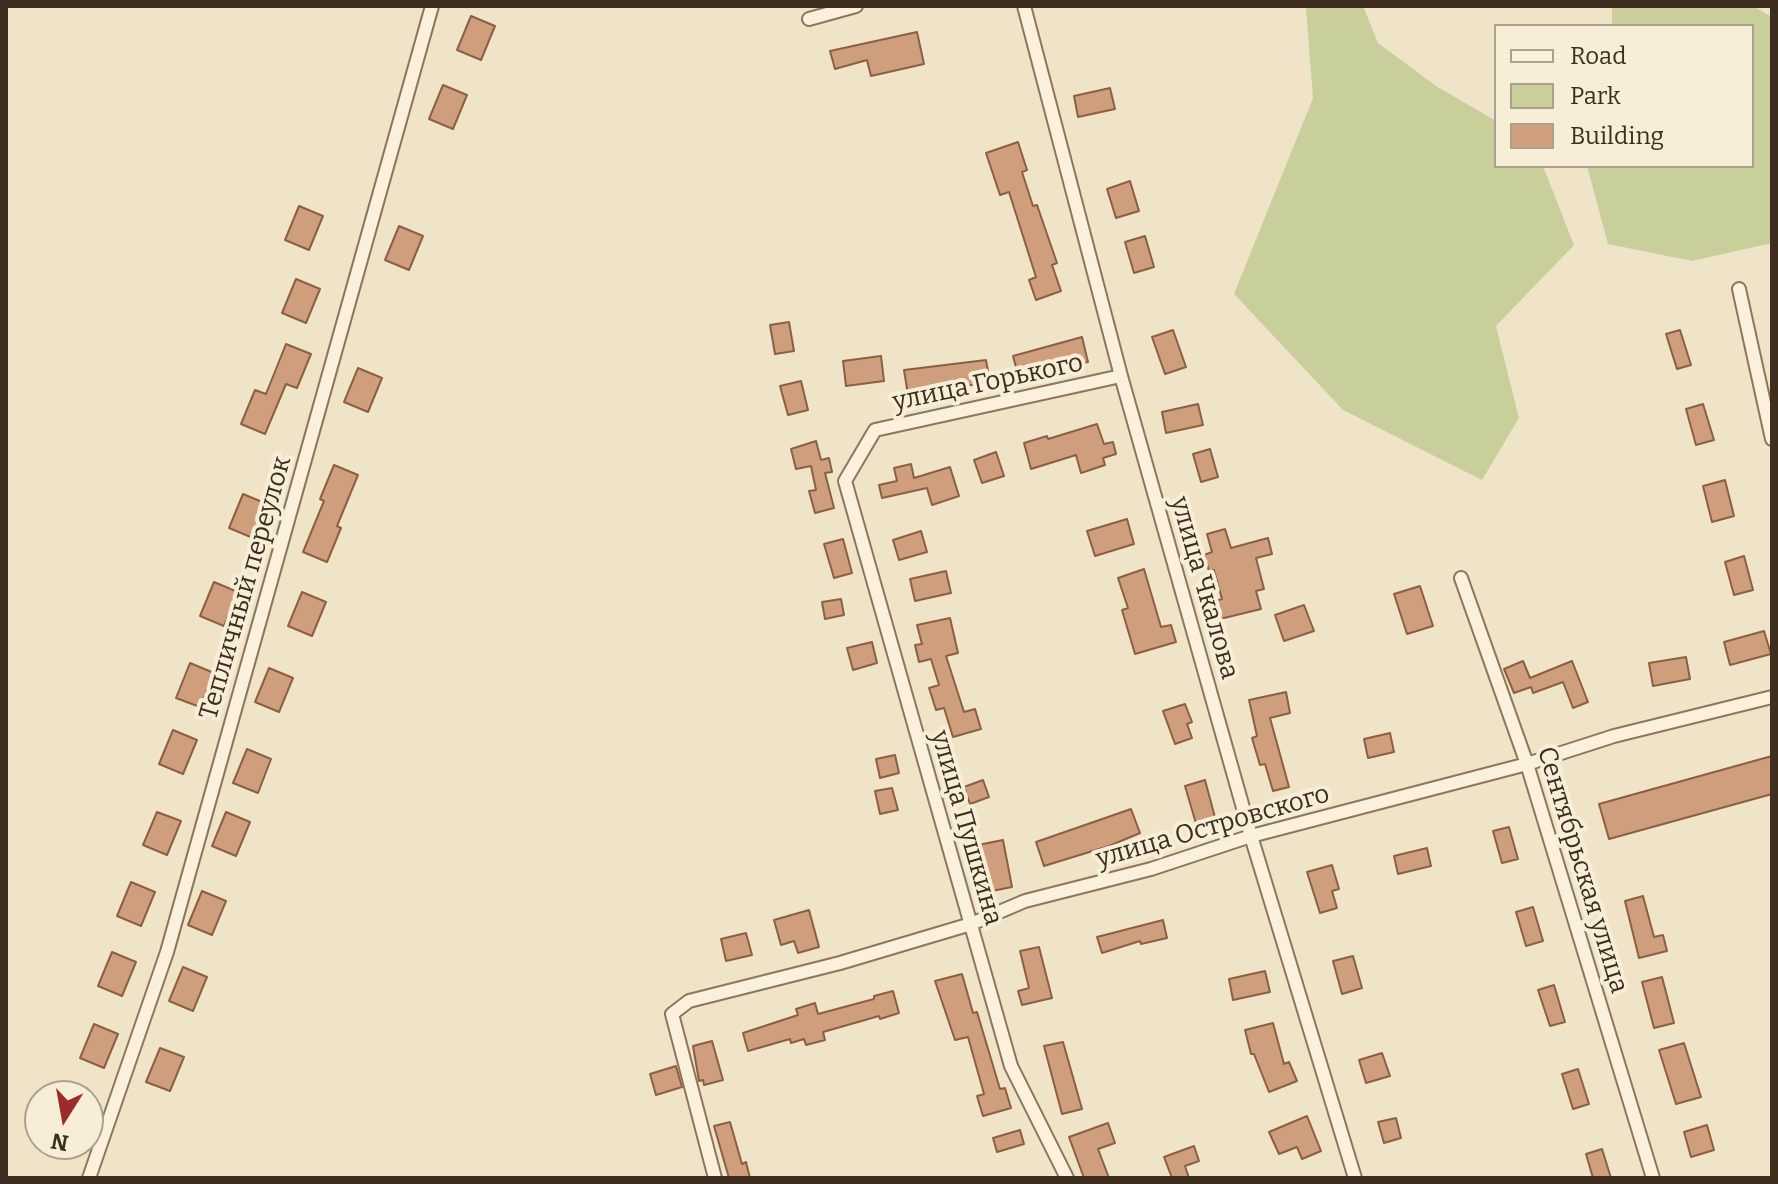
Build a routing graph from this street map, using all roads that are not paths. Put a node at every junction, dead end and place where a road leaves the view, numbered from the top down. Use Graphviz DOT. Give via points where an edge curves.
graph roads {
  1 [pos="432,6"];
  2 [pos="856,6"];
  3 [pos="1024,6"];
  4 [pos="809,19"];
  5 [pos="1739,289"];
  6 [pos="1121,376"];
  7 [pos="1772,439"];
  8 [pos="845,481"];
  9 [pos="1461,578"];
  10 [pos="1772,697"];
  11 [pos="1527,764"];
  12 [pos="1251,836"];
  13 [pos="971,924"];
  14 [pos="89,1178"];
  15 [pos="715,1178"];
  16 [pos="1067,1178"];
  17 [pos="1355,1178"];
  18 [pos="1653,1178"];
  1 -- 14 [label="street, Тепличный переулок" via="167,952"];
  2 -- 4 [label="street"];
  3 -- 6 [label="street, улица Чкалова"];
  5 -- 7 [label="street"];
  6 -- 8 [label="street, улица Горького" via="875,430"];
  6 -- 12 [label="street, улица Чкалова"];
  8 -- 13 [label="street, улица Пушкина"];
  9 -- 11 [label="street, Сентябрьская улица"];
  10 -- 11 [label="street, улица Островского" via="1614,736"];
  11 -- 12 [label="street, улица Островского"];
  11 -- 18 [label="street, Сентябрьская улица"];
  12 -- 13 [label="street, улица Островского" via="1151,869 1025,901"];
  12 -- 17 [label="street, улица Чкалова"];
  13 -- 15 [label="street, улица Островского" via="689,1001 672,1014"];
  13 -- 16 [label="street, улица Пушкина" via="1011,1066"];
}
